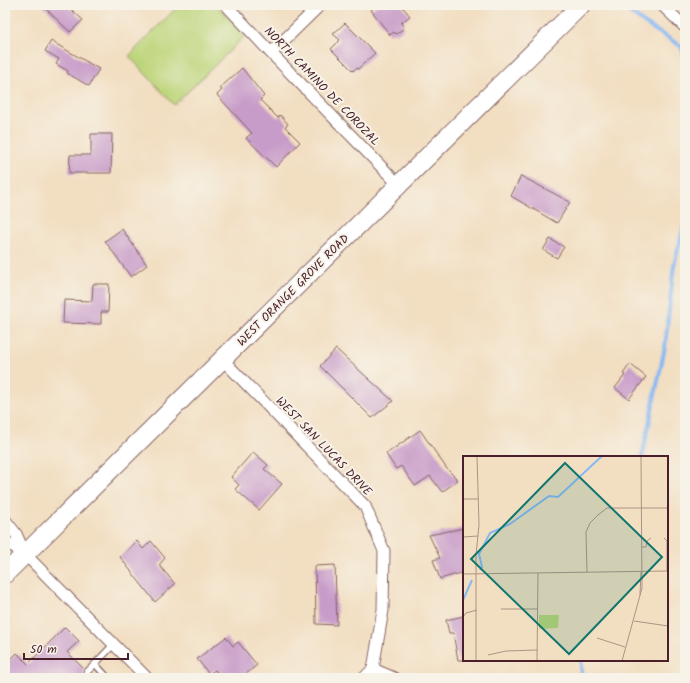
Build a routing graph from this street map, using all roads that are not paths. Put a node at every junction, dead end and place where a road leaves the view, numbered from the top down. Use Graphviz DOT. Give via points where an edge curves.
graph roads {
  1 [pos="226,5"];
  2 [pos="320,5"];
  3 [pos="581,5"];
  4 [pos="662,5"];
  5 [pos="685,27"];
  6 [pos="271,53"];
  7 [pos="399,185"];
  8 [pos="223,360"];
  9 [pos="5,520"];
  10 [pos="5,541"];
  11 [pos="25,554"];
  12 [pos="5,574"];
  13 [pos="114,644"];
  14 [pos="95,664"];
  15 [pos="373,669"];
  16 [pos="87,672"];
  17 [pos="108,678"];
  18 [pos="147,678"];
  19 [pos="364,678"];
  20 [pos="394,678"];
  1 -- 6 [label="street, NORTH CAMINO DE COROZAL"];
  2 -- 6 [label="street"];
  3 -- 7 [label="main road, WEST ORANGE GROVE ROAD"];
  4 -- 5 [label="street"];
  6 -- 7 [label="street, NORTH CAMINO DE COROZAL"];
  7 -- 8 [label="main road, WEST ORANGE GROVE ROAD"];
  8 -- 11 [label="main road, WEST ORANGE GROVE ROAD"];
  8 -- 15 [label="street, WEST SAN LUCAS DRIVE" via="365,506 384,551 384,610"];
  9 -- 11 [label="street" via="16,534"];
  10 -- 11 [label="street"];
  11 -- 12 [label="main road, WEST ORANGE GROVE ROAD"];
  11 -- 13 [label="street"];
  13 -- 14 [label="lane"];
  13 -- 18 [label="street"];
  14 -- 16 [label="lane"];
  14 -- 17 [label="lane"];
  15 -- 19 [label="street"];
  15 -- 20 [label="street"];
}
